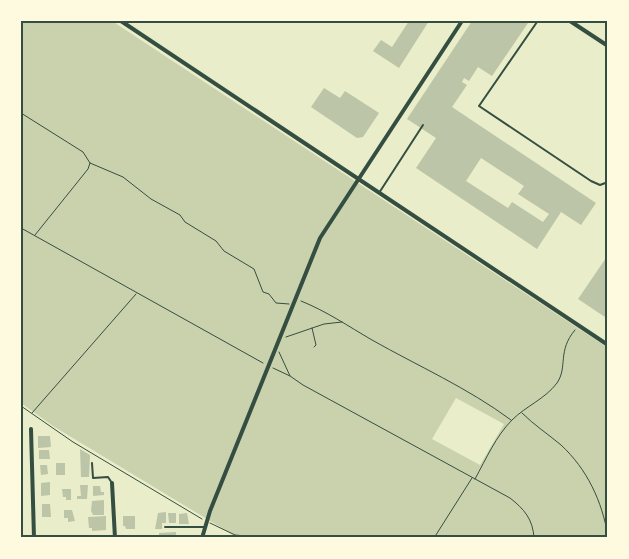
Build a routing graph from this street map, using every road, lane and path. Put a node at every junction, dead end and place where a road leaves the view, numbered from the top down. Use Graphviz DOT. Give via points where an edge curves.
graph roads {
  1 [pos="121,21"];
  2 [pos="462,21"];
  3 [pos="560,21"];
  4 [pos="570,21"];
  5 [pos="536,22"];
  6 [pos="608,46"];
  7 [pos="21,113"];
  8 [pos="423,125"];
  9 [pos="90,163"];
  10 [pos="357,178"];
  11 [pos="608,182"];
  12 [pos="379,193"];
  13 [pos="21,228"];
  14 [pos="34,235"];
  15 [pos="137,293"];
  16 [pos="295,299"];
  17 [pos="293,306"];
  18 [pos="342,322"];
  19 [pos="578,326"];
  20 [pos="312,328"];
  21 [pos="280,337"];
  22 [pos="608,345"];
  23 [pos="276,347"];
  24 [pos="314,347"];
  25 [pos="269,366"];
  26 [pos="290,376"];
  27 [pos="21,406"];
  28 [pos="522,413"];
  29 [pos="31,414"];
  30 [pos="512,420"];
  31 [pos="31,429"];
  32 [pos="92,462"];
  33 [pos="474,478"];
  34 [pos="112,483"];
  35 [pos="206,521"];
  36 [pos="205,526"];
  37 [pos="165,527"];
  38 [pos="608,536"];
  39 [pos="34,538"];
  40 [pos="115,538"];
  41 [pos="202,538"];
  42 [pos="267,538"];
  43 [pos="434,538"];
  44 [pos="534,538"];
  1 -- 10 [label="street"];
  2 -- 10 [label="street"];
  3 -- 5 [label="lane"];
  4 -- 6 [label="street"];
  5 -- 11 [label="lane" via="479,106 592,181 600,185"];
  7 -- 9 [label="path" via="83,152"];
  8 -- 12 [label="lane"];
  9 -- 14 [label="path"];
  9 -- 17 [label="path" via="123,177 151,199 180,215 185,222 216,241 224,251 254,269 263,292 276,303"];
  10 -- 12 [label="street"];
  10 -- 16 [label="street" via="320,238"];
  12 -- 19 [label="street"];
  13 -- 14 [label="path"];
  14 -- 15 [label="path"];
  15 -- 25 [label="path"];
  15 -- 29 [label="path"];
  16 -- 17 [label="street"];
  16 -- 18 [label="path"];
  17 -- 21 [label="street"];
  18 -- 20 [label="path"];
  18 -- 30 [label="path"];
  19 -- 22 [label="street"];
  19 -- 28 [label="path" via="565,347 563,372 557,383"];
  20 -- 21 [label="path"];
  20 -- 24 [label="path"];
  21 -- 23 [label="street"];
  23 -- 25 [label="street"];
  23 -- 26 [label="path"];
  25 -- 26 [label="path"];
  25 -- 35 [label="street"];
  26 -- 33 [label="path"];
  27 -- 29 [label="path"];
  28 -- 30 [label="path"];
  28 -- 38 [label="path" via="581,467 592,484"];
  29 -- 35 [label="path"];
  30 -- 33 [label="path"];
  31 -- 39 [label="street"];
  32 -- 34 [label="lane" via="93,478 108,477"];
  33 -- 43 [label="path"];
  33 -- 44 [label="path" via="510,498 524,510 530,519"];
  34 -- 40 [label="street"];
  35 -- 36 [label="street"];
  35 -- 42 [label="path" via="235,535"];
  36 -- 37 [label="lane"];
  36 -- 41 [label="street"];
}
